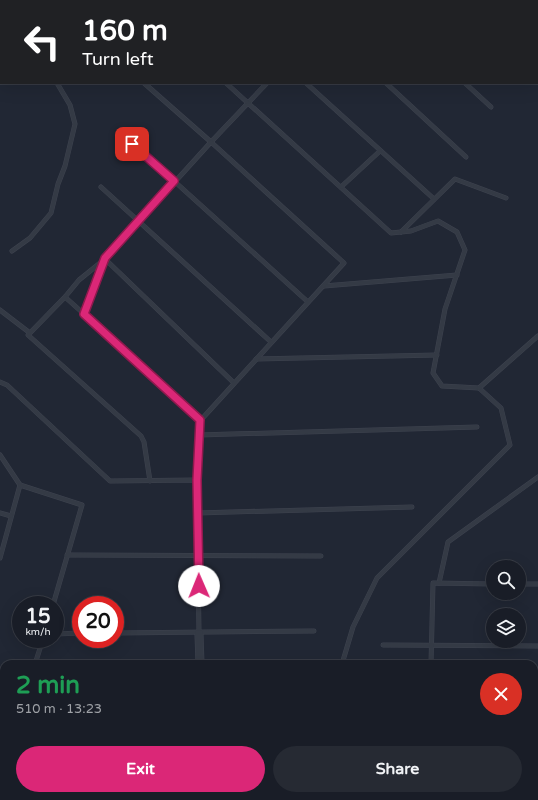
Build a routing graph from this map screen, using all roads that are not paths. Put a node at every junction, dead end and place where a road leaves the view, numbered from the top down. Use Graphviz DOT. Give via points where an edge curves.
graph roads {
  1 [pos="58,84"];
  2 [pos="145,84"];
  3 [pos="227,84"];
  4 [pos="266,84"];
  5 [pos="307,84"];
  6 [pos="387,84"];
  7 [pos="466,84"];
  8 [pos="247,103"];
  9 [pos="491,107"];
  10 [pos="122,134"];
  11 [pos="211,142"];
  12 [pos="380,151"];
  13 [pos="466,157"];
  14 [pos="174,181"];
  15 [pos="101,187"];
  16 [pos="341,187"];
  17 [pos="506,198"];
  18 [pos="434,199"];
  19 [pos="138,221"];
  20 [pos="401,232"];
  21 [pos="12,251"];
  22 [pos="105,258"];
  23 [pos="457,275"];
  24 [pos="323,286"];
  25 [pos="65,296"];
  26 [pos="308,302"];
  27 [pos="0,310"];
  28 [pos="84,314"];
  29 [pos="30,333"];
  30 [pos="538,336"];
  31 [pos="272,342"];
  32 [pos="437,355"];
  33 [pos="256,359"];
  34 [pos="0,382"];
  35 [pos="234,383"];
  36 [pos="479,388"];
  37 [pos="200,420"];
  38 [pos="477,427"];
  39 [pos="199,435"];
  40 [pos="0,454"];
  41 [pos="538,476"];
  42 [pos="197,480"];
  43 [pos="150,481"];
  44 [pos="20,485"];
  45 [pos="412,507"];
  46 [pos="0,513"];
  47 [pos="198,513"];
  48 [pos="11,516"];
  49 [pos="67,555"];
  50 [pos="198,556"];
  51 [pos="321,556"];
  52 [pos="0,558"];
  53 [pos="439,583"];
  54 [pos="486,584"];
  55 [pos="526,584"];
  56 [pos="538,584"];
  57 [pos="56,596"];
  58 [pos="314,631"];
  59 [pos="124,633"];
  60 [pos="200,633"];
  61 [pos="432,644"];
  62 [pos="383,645"];
  63 [pos="538,646"];
  64 [pos="40,648"];
  65 [pos="36,660"];
  66 [pos="200,660"];
  67 [pos="343,660"];
  68 [pos="431,660"];
  1 -- 21 [label="lane" via="70,105 74,124 65,166 51,213 30,238"];
  2 -- 11 [label="lane"];
  3 -- 8 [label="lane"];
  4 -- 8 [label="lane"];
  5 -- 12 [label="lane"];
  6 -- 13 [label="lane"];
  7 -- 9 [label="lane"];
  8 -- 11 [label="lane"];
  8 -- 16 [label="lane"];
  10 -- 14 [label="lane"];
  11 -- 14 [label="lane"];
  11 -- 24 [label="lane" via="344,262"];
  12 -- 16 [label="lane"];
  12 -- 18 [label="lane"];
  14 -- 19 [label="lane"];
  14 -- 26 [label="lane"];
  15 -- 19 [label="lane"];
  16 -- 20 [label="lane" via="391,233"];
  17 -- 18 [label="lane" via="455,179"];
  18 -- 20 [label="lane"];
  19 -- 22 [label="lane"];
  19 -- 31 [label="lane"];
  20 -- 23 [label="lane" via="438,221 457,232 465,250"];
  22 -- 25 [label="lane"];
  22 -- 28 [label="lane"];
  22 -- 35 [label="lane"];
  23 -- 24 [label="lane"];
  23 -- 32 [label="lane" via="446,309"];
  24 -- 26 [label="lane"];
  25 -- 28 [label="lane"];
  25 -- 29 [label="lane"];
  26 -- 31 [label="lane"];
  27 -- 29 [label="lane"];
  28 -- 37 [label="lane"];
  29 -- 43 [label="lane" via="28,335 142,438"];
  30 -- 36 [label="lane"];
  31 -- 33 [label="lane"];
  32 -- 33 [label="lane"];
  32 -- 36 [label="lane" via="433,373 442,386"];
  33 -- 35 [label="lane"];
  34 -- 43 [label="lane" via="7,385 110,481"];
  35 -- 37 [label="lane"];
  36 -- 67 [label="lane" via="501,408 510,445 377,578 353,627"];
  37 -- 39 [label="lane"];
  38 -- 39 [label="lane"];
  39 -- 42 [label="lane"];
  40 -- 44 [label="lane"];
  41 -- 53 [label="lane" via="448,542"];
  42 -- 43 [label="lane"];
  42 -- 47 [label="lane"];
  44 -- 48 [label="lane"];
  44 -- 49 [label="lane" via="82,505"];
  45 -- 47 [label="lane"];
  46 -- 48 [label="lane"];
  47 -- 50 [label="lane"];
  48 -- 52 [label="lane"];
  49 -- 50 [label="lane"];
  49 -- 57 [label="lane"];
  50 -- 51 [label="lane"];
  50 -- 60 [label="lane"];
  53 -- 54 [label="lane"];
  53 -- 61 [label="lane" via="433,583"];
  55 -- 56 [label="lane"];
  58 -- 60 [label="lane"];
  59 -- 60 [label="lane"];
  60 -- 66 [label="street"];
  61 -- 62 [label="lane"];
  61 -- 63 [label="lane"];
  61 -- 68 [label="lane"];
  64 -- 65 [label="lane"];
}
